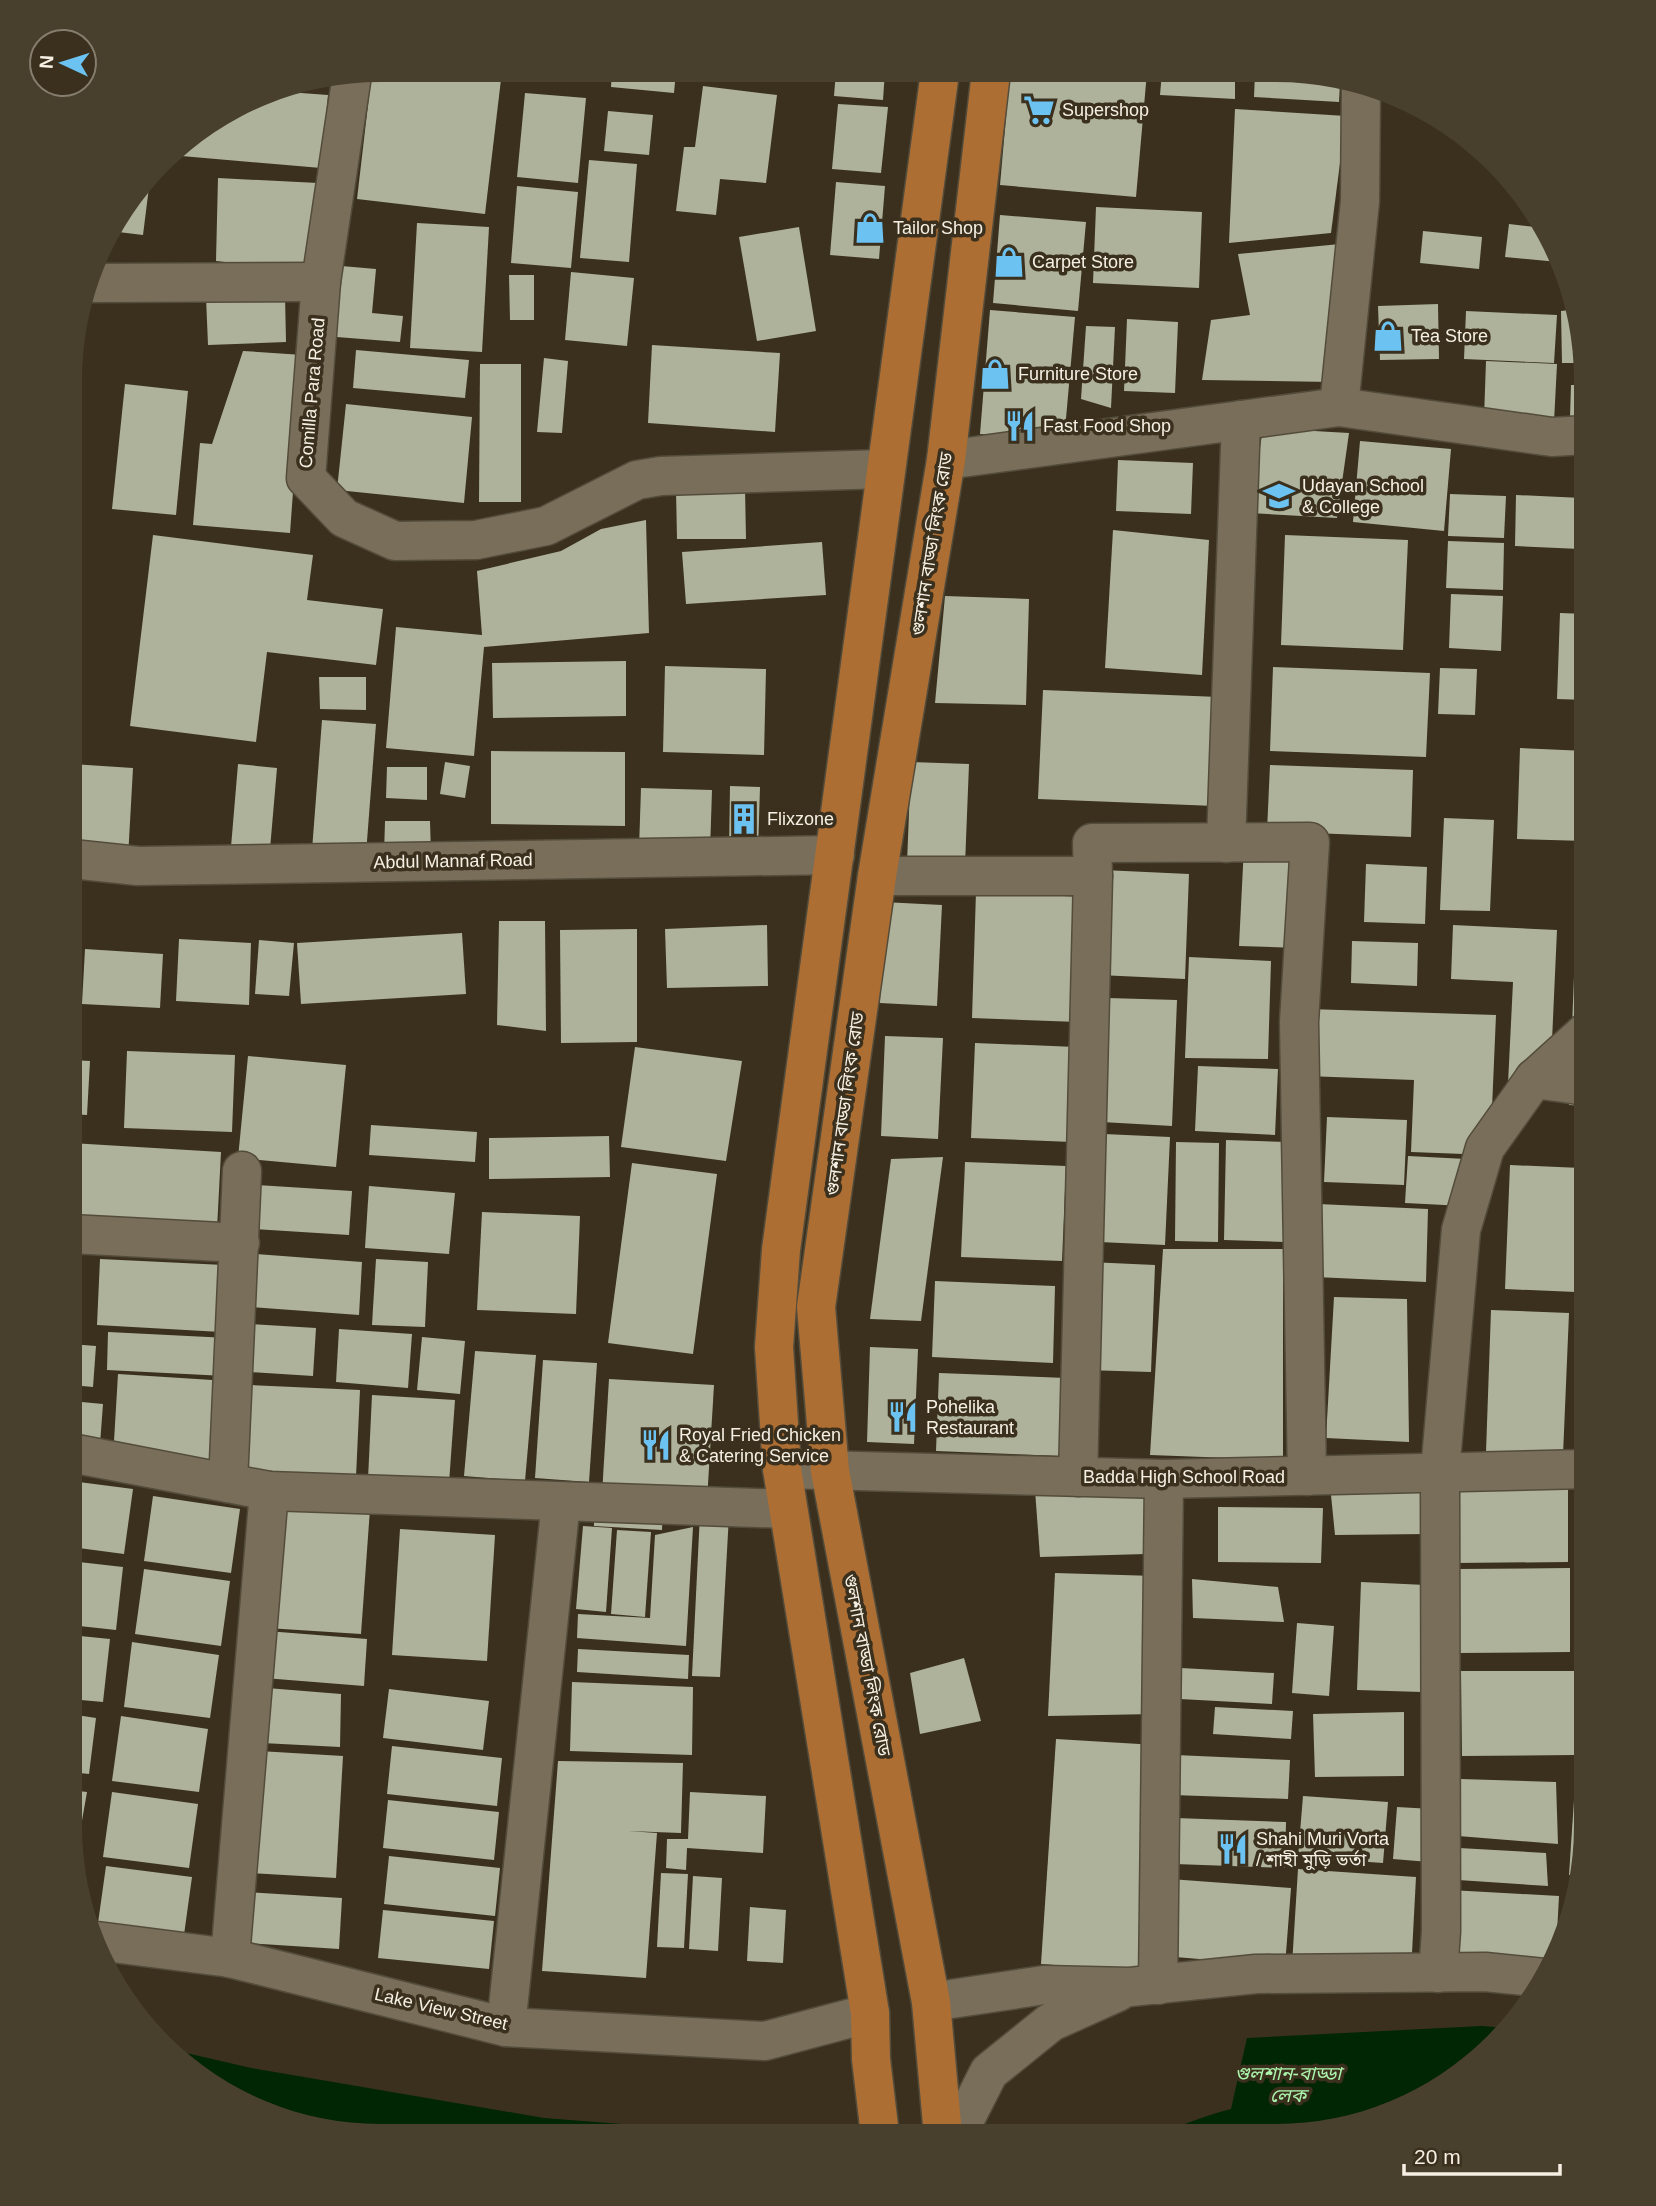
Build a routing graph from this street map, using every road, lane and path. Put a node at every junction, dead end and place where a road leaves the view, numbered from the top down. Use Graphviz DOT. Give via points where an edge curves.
graph roads {
  1 [pos="939,82"];
  2 [pos="990,82"];
  3 [pos="351,84"];
  4 [pos="1361,95"];
  5 [pos="321,282"];
  6 [pos="99,283"];
  7 [pos="1339,407"];
  8 [pos="1241,420"];
  9 [pos="1574,435"];
  10 [pos="946,460"];
  11 [pos="885,469"];
  12 [pos="1226,843"];
  13 [pos="835,855"];
  14 [pos="82,860"];
  15 [pos="877,876"];
  16 [pos="1093,876"];
  17 [pos="1574,1043"];
  18 [pos="1534,1079"];
  19 [pos="1574,1084"];
  20 [pos="242,1171"];
  21 [pos="82,1235"];
  22 [pos="240,1243"];
  23 [pos="82,1455"];
  24 [pos="782,1469"];
  25 [pos="1574,1469"];
  26 [pos="830,1471"];
  27 [pos="1440,1472"];
  28 [pos="1307,1476"];
  29 [pos="1078,1477"];
  30 [pos="1164,1479"];
  31 [pos="228,1483"];
  32 [pos="269,1491"];
  33 [pos="561,1502"];
  34 [pos="788,1509"];
  35 [pos="106,1942"];
  36 [pos="230,1958"];
  37 [pos="1438,1973"];
  38 [pos="1533,1977"];
  39 [pos="1144,1986"];
  40 [pos="931,2002"];
  41 [pos="870,2013"];
  42 [pos="506,2026"];
  43 [pos="879,2124"];
  44 [pos="942,2124"];
  45 [pos="963,2124"];
  1 -- 11 [label="main road"];
  2 -- 10 [label="main road, গুলশান বাড্ডা লিংক রোড"];
  3 -- 5 [label="street, Comilla Para Road"];
  4 -- 7 [label="street" via="1360,201"];
  5 -- 6 [label="street"];
  5 -- 11 [label="street, Comilla Para Road" via="306,478 344,519 396,541 476,540 546,526 637,480 661,476"];
  7 -- 8 [label="street"];
  7 -- 9 [label="street"];
  8 -- 10 [label="street"];
  8 -- 12 [label="street"];
  10 -- 15 [label="main road, গুলশান বাড্ডা লিংক রোড"];
  11 -- 13 [label="main road"];
  12 -- 16 [label="street" via="1092,843"];
  12 -- 28 [label="street" via="1310,842 1299,1021"];
  13 -- 14 [label="street, Abdul Mannaf Road" via="138,866"];
  13 -- 24 [label="main road" via="781,1250 774,1347"];
  15 -- 16 [label="street"];
  15 -- 26 [label="main road, গুলশান বাড্ডা লিংক রোড" via="816,1307"];
  16 -- 29 [label="street"];
  17 -- 18 [label="street"];
  18 -- 19 [label="street"];
  18 -- 27 [label="street" via="1485,1148 1461,1230"];
  20 -- 22 [label="street"];
  21 -- 22 [label="street"];
  22 -- 31 [label="street"];
  23 -- 31 [label="street"];
  24 -- 26 [label="street, Badda High School Road"];
  24 -- 34 [label="main road"];
  25 -- 27 [label="street, Badda High School Road"];
  26 -- 29 [label="street, Badda High School Road"];
  26 -- 40 [label="main road, গুলশান বাড্ডা লিংক রোড"];
  27 -- 28 [label="street, Badda High School Road"];
  27 -- 37 [label="street"];
  28 -- 30 [label="street, Badda High School Road"];
  29 -- 30 [label="street, Badda High School Road"];
  30 -- 39 [label="street"];
  31 -- 32 [label="street"];
  32 -- 33 [label="street"];
  32 -- 36 [label="street"];
  33 -- 34 [label="street"];
  33 -- 42 [label="street"];
  34 -- 41 [label="main road"];
  35 -- 36 [label="street, Lake View Street"];
  36 -- 42 [label="street, Lake View Street"];
  37 -- 38 [label="street"];
  37 -- 39 [label="street" via="1255,1974"];
  39 -- 40 [label="street" via="1045,1985"];
  39 -- 45 [label="street" via="1051,2022 989,2072"];
  40 -- 44 [label="main road, গুলশান বাড্ডা লিংক রোড"];
  41 -- 42 [label="street, Lake View Street" via="765,2041"];
  41 -- 43 [label="main road"];
}
